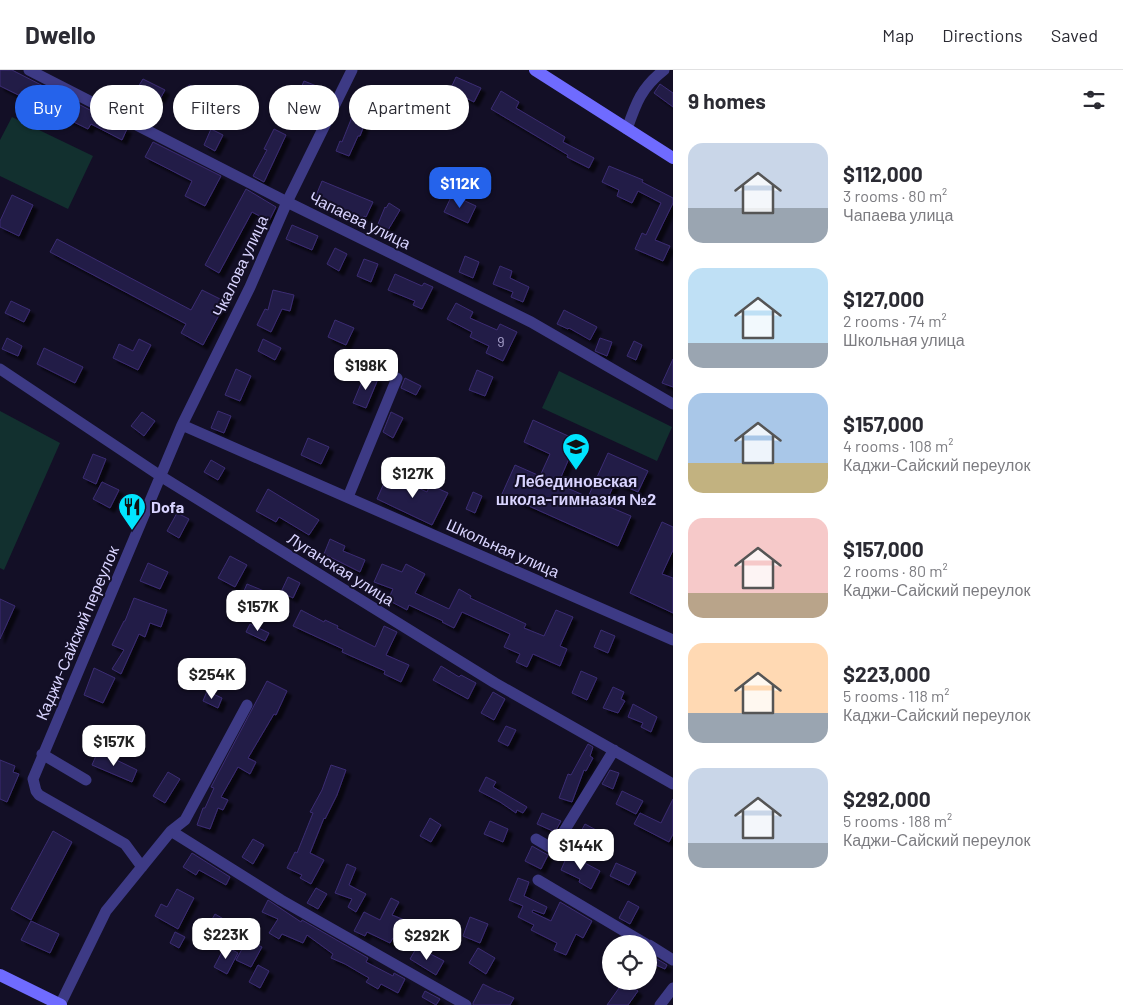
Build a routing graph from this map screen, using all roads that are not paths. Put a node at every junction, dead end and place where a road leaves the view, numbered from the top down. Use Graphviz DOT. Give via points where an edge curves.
graph roads {
  1 [pos="29,70"];
  2 [pos="352,70"];
  3 [pos="535,70"];
  4 [pos="664,70"];
  5 [pos="627,129"];
  6 [pos="673,158"];
  7 [pos="287,202"];
  8 [pos="0,369"];
  9 [pos="397,378"];
  10 [pos="673,404"];
  11 [pos="182,426"];
  12 [pos="162,477"];
  13 [pos="348,498"];
  14 [pos="673,640"];
  15 [pos="247,705"];
  16 [pos="614,750"];
  17 [pos="42,754"];
  18 [pos="86,780"];
  19 [pos="673,784"];
  20 [pos="171,831"];
  21 [pos="536,839"];
  22 [pos="142,867"];
  23 [pos="538,880"];
  24 [pos="632,935"];
  25 [pos="657,950"];
  26 [pos="673,960"];
  27 [pos="0,976"];
  28 [pos="673,988"];
  29 [pos="61,1005"];
  30 [pos="466,1005"];
  31 [pos="660,1005"];
  1 -- 7 [label="street, Чапаева улица"];
  2 -- 7 [label="street, Чкалова улица"];
  3 -- 5 [label="main road"];
  4 -- 5 [label="street" via="643,90"];
  5 -- 6 [label="main road"];
  7 -- 10 [label="street, Чапаева улица" via="532,322"];
  7 -- 11 [label="street, Чкалова улица" via="250,287"];
  8 -- 12 [label="street, Луганская улица"];
  9 -- 13 [label="street"];
  11 -- 12 [label="street, Чкалова улица"];
  11 -- 13 [label="street, Школьная улица"];
  12 -- 16 [label="street, Луганская улица" via="495,683"];
  12 -- 17 [label="street, Каджи-Сайский переулок"];
  13 -- 14 [label="street, Школьная улица"];
  15 -- 20 [label="street" via="185,820"];
  16 -- 19 [label="street, Луганская улица"];
  16 -- 21 [label="street" via="553,849"];
  17 -- 18 [label="street"];
  17 -- 22 [label="street, Каджи-Сайский переулок" via="33,779 39,795 126,844"];
  20 -- 22 [label="street"];
  20 -- 30 [label="street" via="281,900"];
  22 -- 29 [label="street" via="106,910"];
  23 -- 24 [label="street"];
  25 -- 26 [label="street"];
  27 -- 29 [label="main road"];
  28 -- 31 [label="street"];
}
